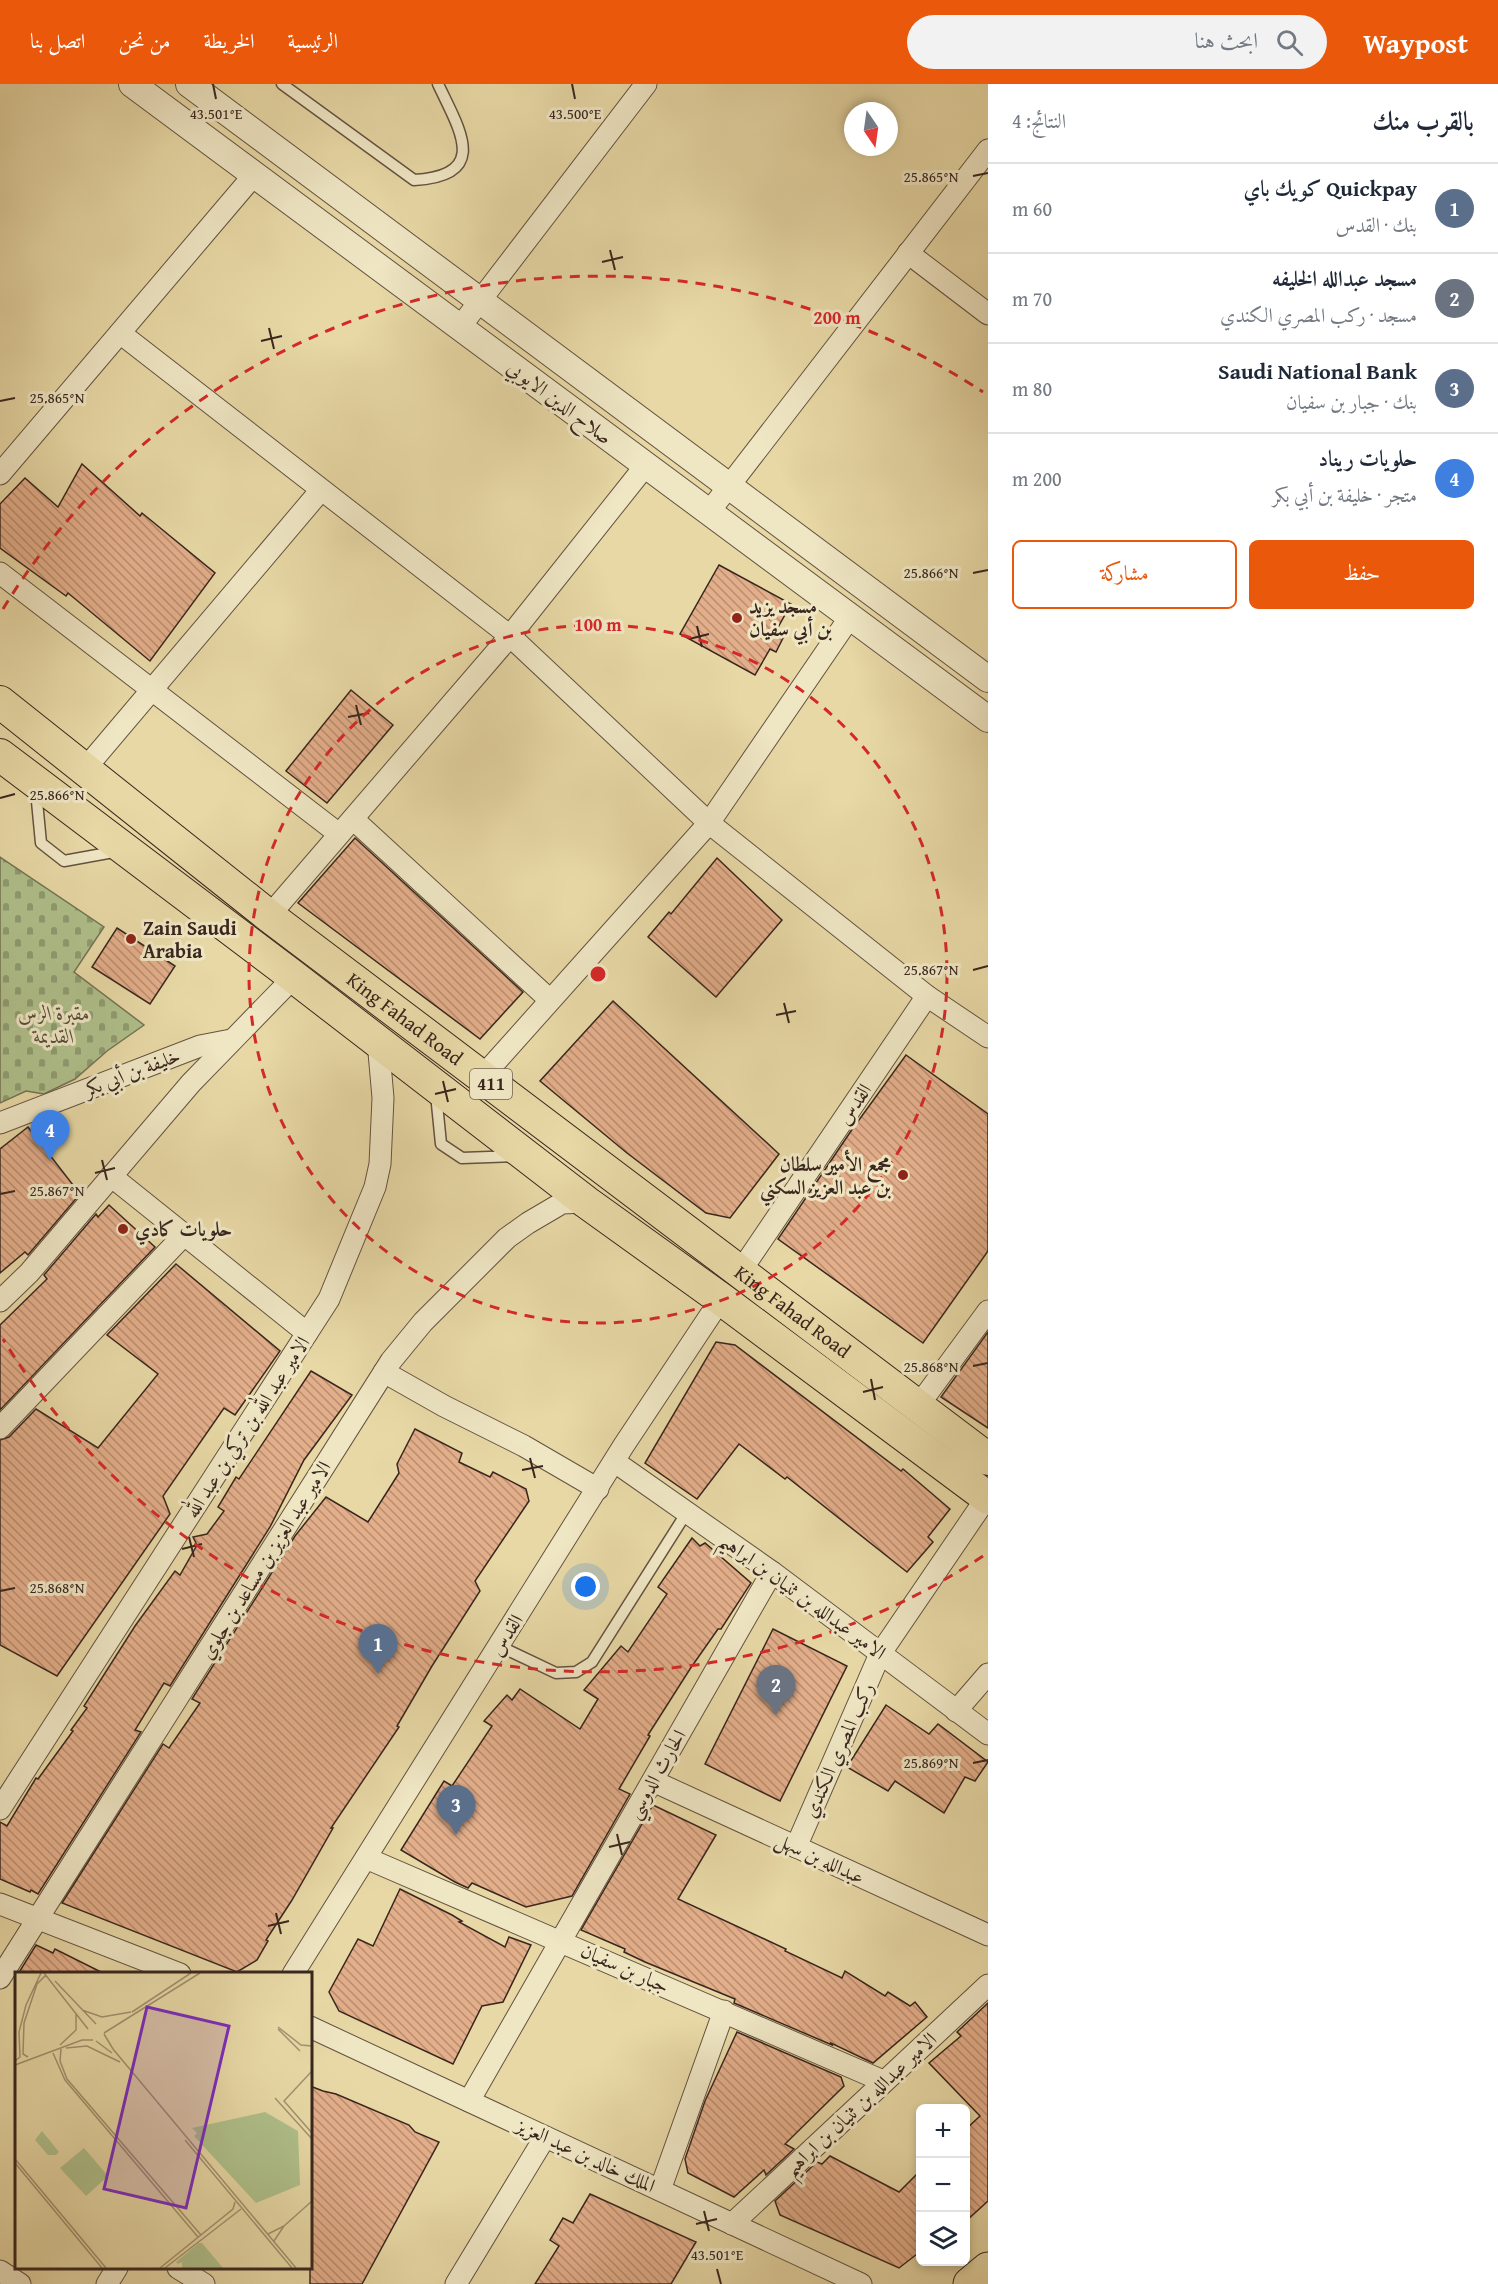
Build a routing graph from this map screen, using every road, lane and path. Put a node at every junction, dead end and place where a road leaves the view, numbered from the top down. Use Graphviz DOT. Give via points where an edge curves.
graph roads {
  1 [pos="132,84"];
  2 [pos="189,84"];
  3 [pos="282,84"];
  4 [pos="438,84"];
  5 [pos="646,84"];
  6 [pos="988,150"];
  7 [pos="254,175"];
  8 [pos="908,253"];
  9 [pos="480,301"];
  10 [pos="988,314"];
  11 [pos="460,327"];
  12 [pos="120,333"];
  13 [pos="646,465"];
  14 [pos="0,474"];
  15 [pos="729,486"];
  16 [pos="321,490"];
  17 [pos="709,512"];
  18 [pos="0,573"];
  19 [pos="850,617"];
  20 [pos="510,636"];
  21 [pos="988,679"];
  22 [pos="153,689"];
  23 [pos="0,702"];
  24 [pos="988,719"];
  25 [pos="0,755"];
  26 [pos="88,772"];
  27 [pos="36,782"];
  28 [pos="66,804"];
  29 [pos="709,823"];
  30 [pos="346,826"];
  31 [pos="126,850"];
  32 [pos="269,916"];
  33 [pos="294,977"];
  34 [pos="927,996"];
  35 [pos="550,1000"];
  36 [pos="988,1037"];
  37 [pos="231,1040"];
  38 [pos="378,1041"];
  39 [pos="482,1077"];
  40 [pos="435,1085"];
  41 [pos="0,1123"];
  42 [pos="526,1155"];
  43 [pos="111,1176"];
  44 [pos="586,1202"];
  45 [pos="184,1235"];
  46 [pos="740,1272"];
  47 [pos="721,1299"];
  48 [pos="0,1301"];
  49 [pos="988,1311"];
  50 [pos="307,1333"];
  51 [pos="384,1372"];
  52 [pos="918,1406"];
  53 [pos="0,1428"];
  54 [pos="988,1459"];
  55 [pos="615,1462"];
  56 [pos="598,1489"];
  57 [pos="987,1498"];
  58 [pos="687,1512"];
  59 [pos="772,1572"];
  60 [pos="499,1646"];
  61 [pos="880,1654"];
  62 [pos="988,1674"];
  63 [pos="956,1711"];
  64 [pos="988,1734"];
  65 [pos="653,1781"];
  66 [pos="0,1809"];
  67 [pos="796,1847"];
  68 [pos="366,1858"];
  69 [pos="0,1904"];
  70 [pos="39,1919"];
  71 [pos="988,1935"];
  72 [pos="561,1940"];
  73 [pos="175,1972"];
  74 [pos="294,1972"];
  75 [pos="0,1978"];
  76 [pos="988,1985"];
  77 [pos="724,2011"];
  78 [pos="312,2028"];
  79 [pos="884,2081"];
  80 [pos="469,2101"];
  81 [pos="545,2137"];
  82 [pos="660,2190"];
  83 [pos="732,2224"];
  84 [pos="116,2269"];
  85 [pos="180,2269"];
  86 [pos="988,2269"];
  87 [pos="0,2271"];
  88 [pos="20,2284"];
  89 [pos="107,2284"];
  90 [pos="204,2284"];
  91 [pos="456,2284"];
  92 [pos="861,2284"];
  93 [pos="970,2284"];
  1 -- 7 [label="street, صلاح الدين الايوبي"];
  2 -- 9 [label="street, صلاح الدين الايوبي"];
  3 -- 4 [label="lane" via="414,180 435,179 454,169 464,154 462,136"];
  5 -- 9 [label="street"];
  6 -- 8 [label="street"];
  7 -- 11 [label="street, صلاح الدين الايوبي"];
  7 -- 12 [label="street"];
  8 -- 10 [label="street"];
  8 -- 15 [label="street"];
  9 -- 11 [label="street"];
  9 -- 15 [label="street, صلاح الدين الايوبي"];
  11 -- 13 [label="street, صلاح الدين الايوبي"];
  12 -- 14 [label="street"];
  12 -- 16 [label="street"];
  13 -- 17 [label="street, صلاح الدين الايوبي"];
  13 -- 20 [label="street"];
  15 -- 17 [label="street"];
  15 -- 21 [label="street, صلاح الدين الايوبي"];
  16 -- 20 [label="street"];
  16 -- 22 [label="street"];
  17 -- 19 [label="street, صلاح الدين الايوبي"];
  18 -- 22 [label="street"];
  19 -- 24 [label="street, صلاح الدين الايوبي"];
  19 -- 29 [label="street"];
  20 -- 29 [label="street"];
  20 -- 30 [label="street"];
  22 -- 26 [label="street"];
  22 -- 30 [label="street"];
  23 -- 26 [label="main road, King Fahad Road / 411"];
  25 -- 27 [label="main road, King Fahad Road / 411"];
  26 -- 28 [label="main road"];
  26 -- 32 [label="main road, King Fahad Road / 411"];
  27 -- 28 [label="main road, King Fahad Road / 411"];
  27 -- 31 [label="lane" via="41,843 64,861"];
  28 -- 31 [label="main road, King Fahad Road / 411"];
  29 -- 34 [label="street"];
  29 -- 35 [label="street"];
  30 -- 32 [label="street"];
  30 -- 35 [label="street"];
  31 -- 33 [label="main road, King Fahad Road / 411"];
  32 -- 39 [label="main road, King Fahad Road / 411"];
  33 -- 37 [label="street, خليفة بن أبي بكر"];
  33 -- 38 [label="main road, King Fahad Road / 411"];
  34 -- 36 [label="street"];
  34 -- 46 [label="street, القدس"];
  35 -- 39 [label="street"];
  37 -- 41 [label="street, خليفة بن أبي بكر" via="200,1046"];
  37 -- 43 [label="street, خليفة بن أبي بكر"];
  38 -- 40 [label="main road, King Fahad Road / 411"];
  38 -- 50 [label="street, الامير عبد الله بن تركي بن عبد الله" via="383,1098 380,1164 329,1299"];
  39 -- 46 [label="main road, King Fahad Road / 411"];
  40 -- 42 [label="main road, King Fahad Road / 411"];
  40 -- 42 [label="lane" via="441,1144 462,1158"];
  42 -- 44 [label="main road, King Fahad Road / 411"];
  43 -- 45 [label="street"];
  43 -- 48 [label="street, خليفة بن أبي بكر" via="29,1273"];
  44 -- 47 [label="main road, King Fahad Road / 411"];
  44 -- 51 [label="street, الامير عبد العزيز بن مساعد بن جلوي" via="562,1203 507,1238 423,1322"];
  45 -- 50 [label="street"];
  45 -- 53 [label="street"];
  46 -- 52 [label="main road, King Fahad Road / 411"];
  47 -- 55 [label="street, القدس"];
  47 -- 57 [label="main road, King Fahad Road / 411"];
  49 -- 52 [label="street"];
  50 -- 66 [label="street, الامير عبد الله بن تركي بن عبد الله"];
  51 -- 56 [label="street"];
  51 -- 70 [label="street, الامير عبد العزيز بن مساعد بن جلوي"];
  52 -- 54 [label="main road, King Fahad Road / 411"];
  55 -- 56 [label="street, القدس"];
  55 -- 58 [label="street, الامير عبدالله بن ثنيان بن ابراهيم"];
  56 -- 60 [label="street, القدس"];
  57 -- 61 [label="street, ركب المصري الكندي"];
  58 -- 59 [label="street, الامير عبدالله بن ثنيان بن ابراهيم"];
  58 -- 60 [label="lane" via="592,1662 576,1672 556,1673"];
  59 -- 61 [label="street, الامير عبدالله بن ثنيان بن ابراهيم"];
  59 -- 65 [label="street, الحارث الدوسي"];
  60 -- 68 [label="street, القدس"];
  61 -- 63 [label="street, الامير عبدالله بن ثنيان بن ابراهيم"];
  61 -- 67 [label="street, ركب المصري الكندي"];
  62 -- 63 [label="street"];
  63 -- 64 [label="street, الامير عبدالله بن ثنيان بن ابراهيم"];
  65 -- 67 [label="street, عبدالله بن سهل"];
  65 -- 72 [label="street, الحارث الدوسي"];
  67 -- 71 [label="street, عبدالله بن سهل"];
  68 -- 72 [label="street, جبار بن سفيان"];
  68 -- 74 [label="street, القدس"];
  69 -- 70 [label="street"];
  70 -- 73 [label="street"];
  70 -- 75 [label="street, الامير عبد العزيز بن مساعد بن جلوي"];
  72 -- 77 [label="street, جبار بن سفيان"];
  72 -- 80 [label="street, الحارث الدوسي"];
  76 -- 79 [label="street, الامير عبدالله بن ثنيان بن ابراهيم"];
  77 -- 79 [label="street, جبار بن سفيان"];
  77 -- 82 [label="street"];
  78 -- 80 [label="street, الملك خالد بن عبد العزيز"];
  79 -- 83 [label="street, الامير عبدالله بن ثنيان بن ابراهيم"];
  80 -- 81 [label="street, الملك خالد بن عبد العزيز"];
  81 -- 82 [label="street, الملك خالد بن عبد العزيز"];
  81 -- 91 [label="street"];
  82 -- 83 [label="street, الملك خالد بن عبد العزيز"];
  83 -- 92 [label="street, الملك خالد بن عبد العزيز"];
  84 -- 89 [label="street"];
  85 -- 90 [label="street"];
  86 -- 93 [label="highway"];
  87 -- 88 [label="street"];
}
